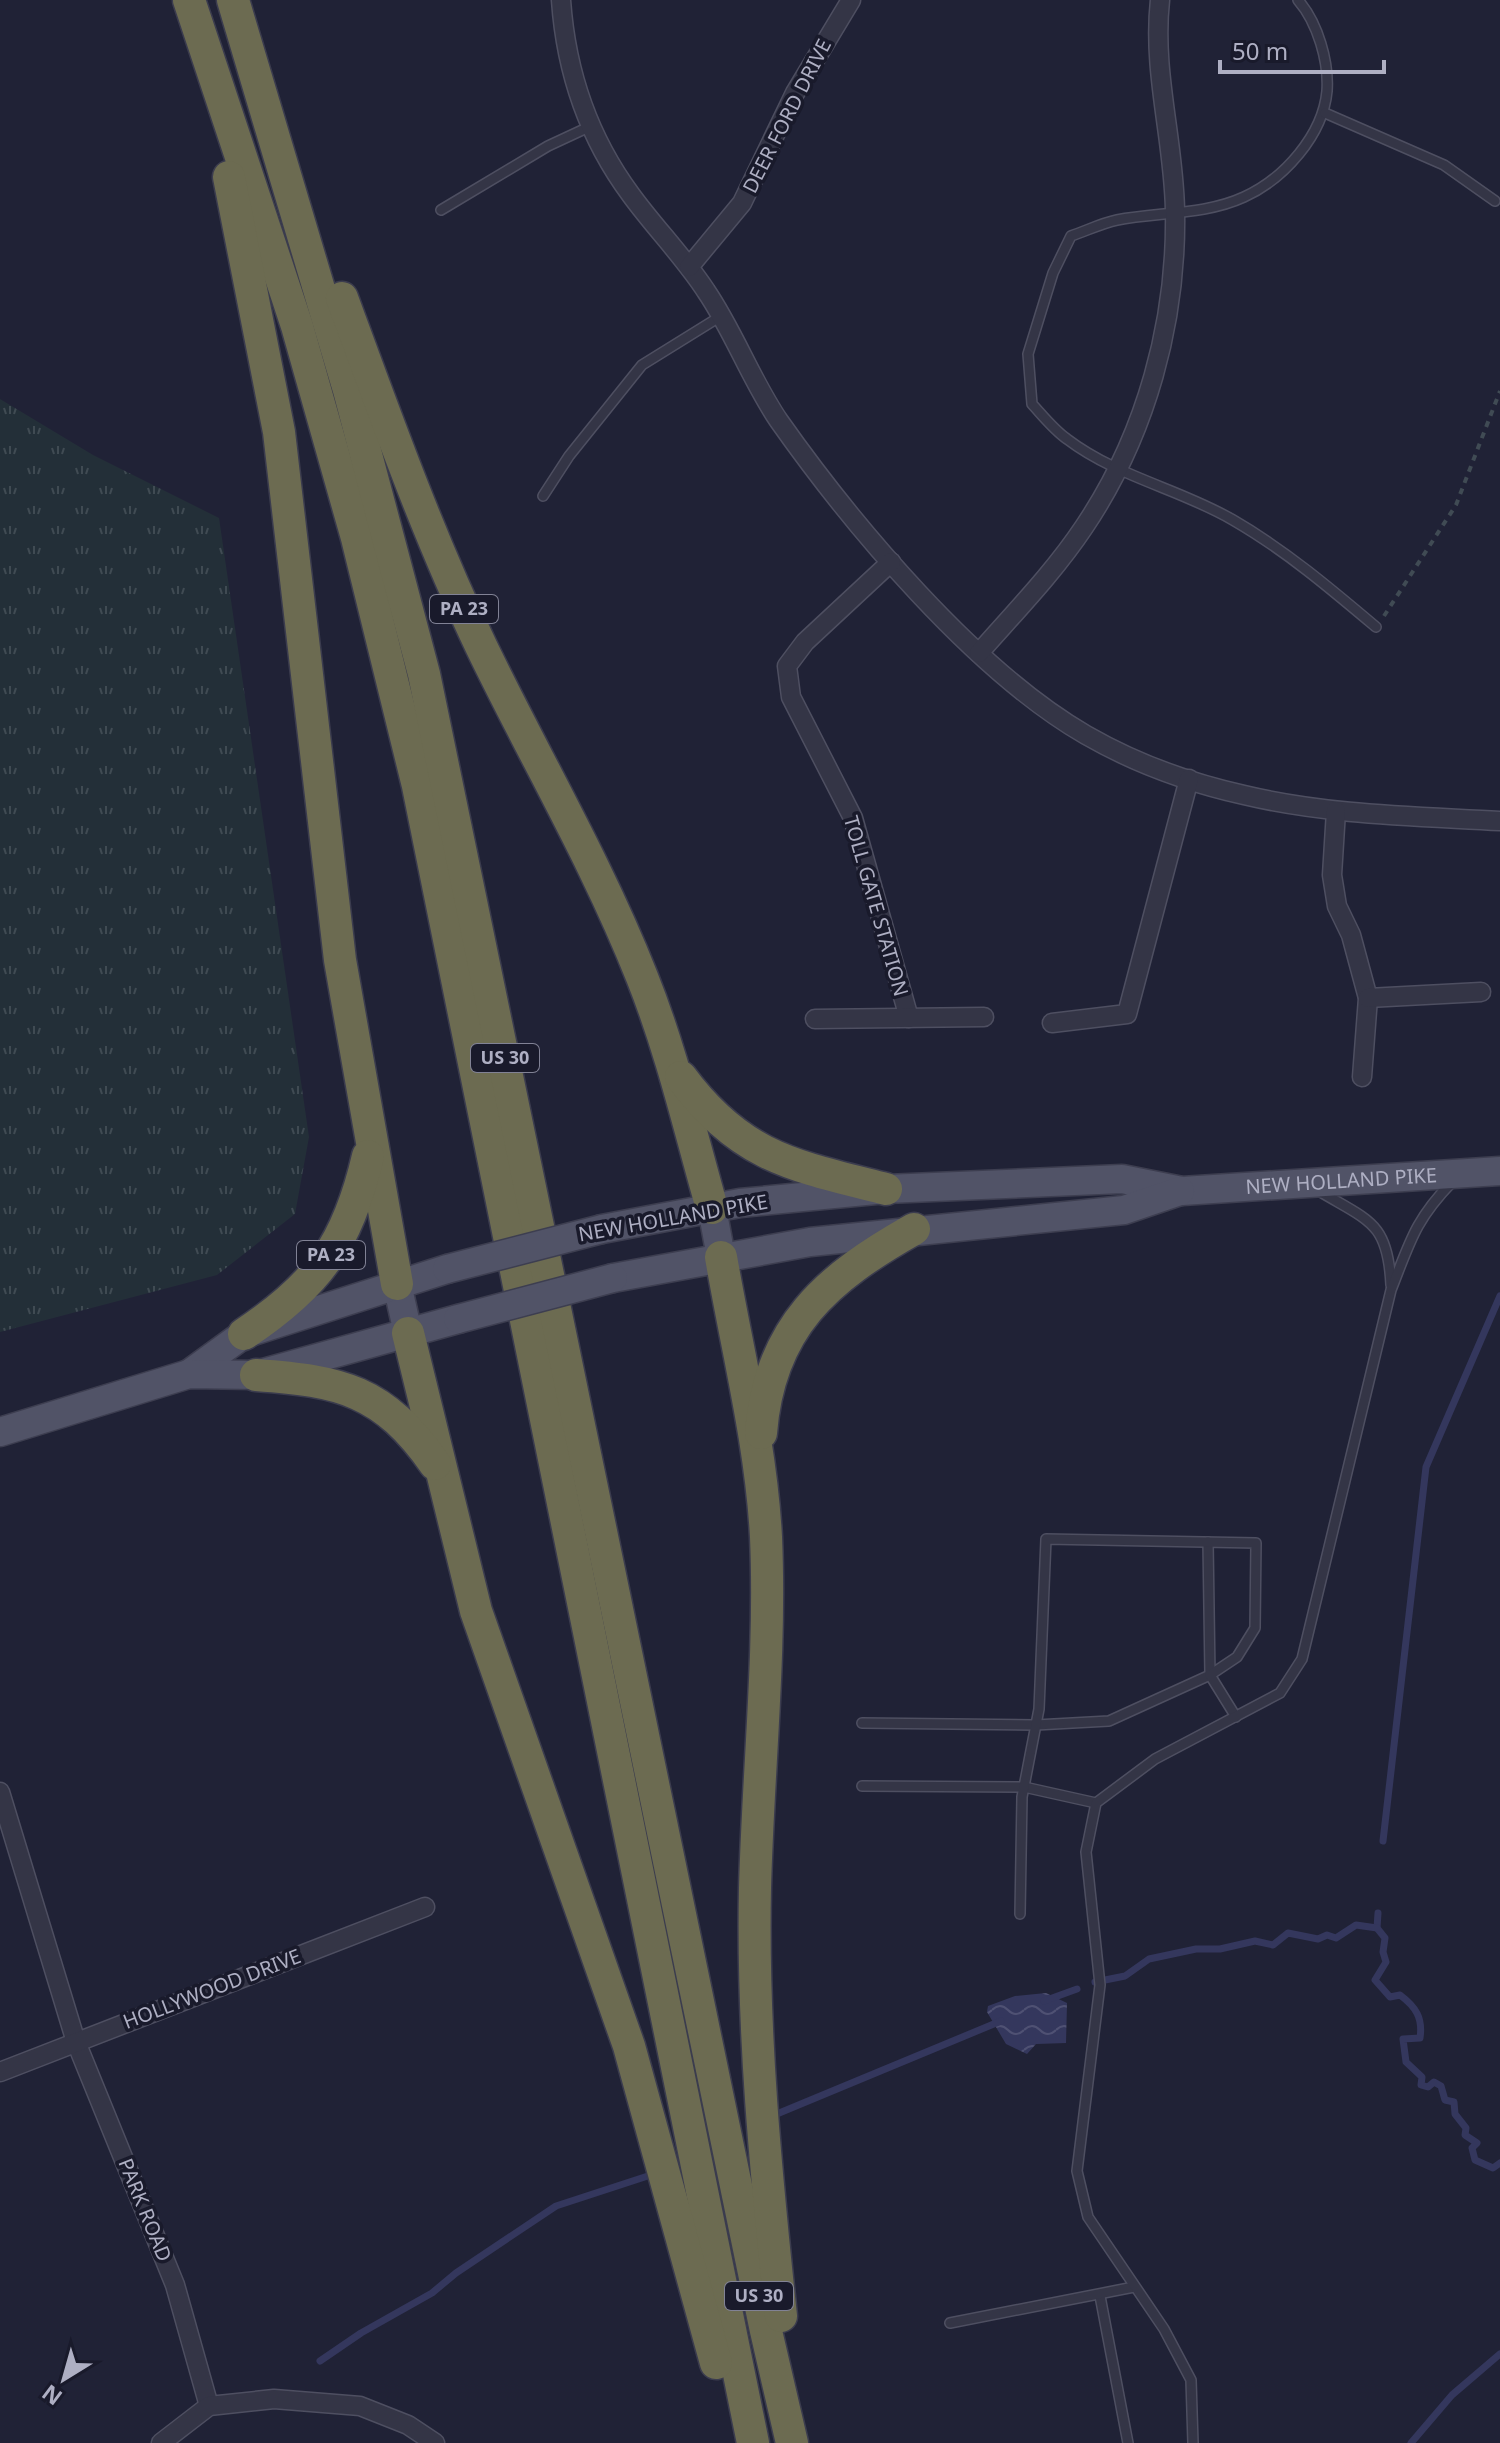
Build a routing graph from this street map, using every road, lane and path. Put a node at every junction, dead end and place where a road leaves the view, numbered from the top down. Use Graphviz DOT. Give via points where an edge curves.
graph roads {
  1 [pos="234,0"];
  2 [pos="561,0"];
  3 [pos="851,0"];
  4 [pos="1160,0"];
  5 [pos="1298,0"];
  6 [pos="189,1"];
  7 [pos="200,37"];
  8 [pos="1325,113"];
  9 [pos="591,126"];
  10 [pos="1495,201"];
  11 [pos="441,210"];
  12 [pos="1175,211"];
  13 [pos="689,267"];
  14 [pos="721,316"];
  15 [pos="1500,391"];
  16 [pos="1118,469"];
  17 [pos="543,496"];
  18 [pos="891,562"];
  19 [pos="1376,627"];
  20 [pos="979,653"];
  21 [pos="1189,779"];
  22 [pos="1336,811"];
  23 [pos="1500,821"];
  24 [pos="1481,992"];
  25 [pos="1368,998"];
  26 [pos="984,1017"];
  27 [pos="909,1018"];
  28 [pos="815,1019"];
  29 [pos="1052,1023"];
  30 [pos="672,1064"];
  31 [pos="1362,1077"];
  32 [pos="371,1145"];
  33 [pos="1500,1171"];
  34 [pos="1461,1173"];
  35 [pos="1305,1183"];
  36 [pos="886,1189"];
  37 [pos="1182,1191"];
  38 [pos="712,1208"];
  39 [pos="914,1229"];
  40 [pos="721,1257"];
  41 [pos="397,1284"];
  42 [pos="1391,1290"];
  43 [pos="408,1333"];
  44 [pos="244,1334"];
  45 [pos="189,1374"];
  46 [pos="256,1375"];
  47 [pos="0,1432"];
  48 [pos="759,1456"];
  49 [pos="441,1473"];
  50 [pos="1208,1542"];
  51 [pos="1210,1675"];
  52 [pos="1236,1717"];
  53 [pos="862,1723"];
  54 [pos="1036,1725"];
  55 [pos="862,1786"];
  56 [pos="1024,1787"];
  57 [pos="0,1792"];
  58 [pos="1096,1803"];
  59 [pos="425,1907"];
  60 [pos="1020,1914"];
  61 [pos="76,2042"];
  62 [pos="0,2072"];
  63 [pos="1134,2287"];
  64 [pos="1100,2296"];
  65 [pos="950,2323"];
  66 [pos="209,2406"];
  67 [pos="161,2443"];
  68 [pos="435,2443"];
  69 [pos="736,2443"];
  70 [pos="753,2443"];
  71 [pos="793,2443"];
  72 [pos="1128,2443"];
  73 [pos="1193,2443"];
  1 -- 30 [label="highway, PA 23" via="428,528 481,647 625,935"];
  1 -- 71 [label="highway, US 30" via="349,390 424,674"];
  2 -- 9 [label="street" via="571,75"];
  3 -- 13 [label="street, DEER FORD DRIVE" via="795,93 742,203"];
  4 -- 12 [label="street" via="1159,72"];
  5 -- 8 [label="lane" via="1318,33 1328,78"];
  6 -- 7 [label="highway, US 30"];
  7 -- 32 [label="highway, PA 23" via="279,432 325,850"];
  7 -- 70 [label="highway, US 30" via="297,326 357,538 418,786"];
  8 -- 10 [label="lane" via="1444,165"];
  8 -- 12 [label="lane" via="1293,161 1244,197"];
  9 -- 11 [label="lane"];
  9 -- 13 [label="street" via="631,195"];
  12 -- 16 [label="street" via="1157,367"];
  12 -- 16 [label="lane" via="1114,220 1071,236 1053,273 1028,354 1032,404 1066,439"];
  13 -- 14 [label="street"];
  14 -- 17 [label="lane" via="642,365"];
  14 -- 18 [label="street" via="777,418"];
  15 -- 19 [label="path" via="1456,505"];
  16 -- 19 [label="lane" via="1233,520 1313,574"];
  16 -- 20 [label="street" via="1085,527"];
  18 -- 20 [label="street"];
  18 -- 27 [label="street, TOLL GATE STATION" via="805,642 787,666 791,697 853,818"];
  20 -- 21 [label="street" via="1086,735"];
  21 -- 22 [label="street"];
  21 -- 29 [label="street" via="1127,1014"];
  22 -- 23 [label="street"];
  22 -- 25 [label="street" via="1332,875 1337,906 1351,935"];
  24 -- 25 [label="street"];
  25 -- 31 [label="street"];
  26 -- 27 [label="street, TOLL GATE STATION"];
  27 -- 28 [label="street, TOLL GATE STATION"];
  30 -- 36 [label="highway" via="710,1113 759,1150 795,1166"];
  30 -- 38 [label="highway, PA 23"];
  32 -- 41 [label="highway"];
  32 -- 44 [label="highway, PA 23" via="356,1205 332,1253 293,1299"];
  33 -- 34 [label="main road, NEW HOLLAND PIKE"];
  34 -- 35 [label="main road, NEW HOLLAND PIKE"];
  34 -- 42 [label="lane" via="1426,1209 1409,1238"];
  35 -- 37 [label="main road, NEW HOLLAND PIKE"];
  35 -- 42 [label="lane" via="1380,1233 1389,1252"];
  36 -- 37 [label="main road, NEW HOLLAND PIKE" via="1122,1179"];
  36 -- 38 [label="main road, NEW HOLLAND PIKE"];
  37 -- 39 [label="main road, NEW HOLLAND PIKE" via="1124,1210"];
  38 -- 40 [label="main road, PA 23"];
  38 -- 41 [label="main road, NEW HOLLAND PIKE, bridge" via="602,1229"];
  39 -- 40 [label="main road, NEW HOLLAND PIKE"];
  39 -- 48 [label="highway" via="832,1282 792,1330 766,1395"];
  40 -- 43 [label="main road, NEW HOLLAND PIKE / PA 23, bridge" via="613,1278"];
  40 -- 48 [label="highway"];
  41 -- 43 [label="main road"];
  41 -- 44 [label="main road, NEW HOLLAND PIKE"];
  42 -- 52 [label="lane" via="1302,1659 1280,1693"];
  43 -- 46 [label="main road, NEW HOLLAND PIKE / PA 23"];
  43 -- 49 [label="highway"];
  44 -- 45 [label="main road, NEW HOLLAND PIKE / PA 23"];
  45 -- 46 [label="main road, NEW HOLLAND PIKE / PA 23"];
  45 -- 47 [label="main road, NEW HOLLAND PIKE / PA 23"];
  46 -- 49 [label="highway" via="326,1382 364,1396 406,1427"];
  48 -- 71 [label="highway" via="766,1577 755,1889 761,2121"];
  49 -- 69 [label="highway" via="476,1611 629,2046"];
  50 -- 51 [label="lane"];
  50 -- 51 [label="lane" via="1256,1543 1255,1628 1237,1657"];
  50 -- 54 [label="lane" via="1046,1539"];
  51 -- 52 [label="lane"];
  51 -- 54 [label="lane" via="1109,1721"];
  52 -- 58 [label="lane" via="1155,1759"];
  53 -- 54 [label="lane"];
  54 -- 56 [label="lane"];
  55 -- 56 [label="lane"];
  56 -- 58 [label="lane"];
  56 -- 60 [label="lane"];
  57 -- 61 [label="street, PARK ROAD"];
  58 -- 63 [label="lane" via="1086,1852 1100,1985 1077,2171 1088,2217"];
  59 -- 61 [label="street, HOLLYWOOD DRIVE"];
  61 -- 62 [label="street, HOLLYWOOD DRIVE"];
  61 -- 66 [label="street, PARK ROAD" via="175,2285"];
  63 -- 64 [label="lane"];
  63 -- 73 [label="lane" via="1191,2380"];
  64 -- 65 [label="lane"];
  64 -- 72 [label="lane"];
  66 -- 67 [label="street"];
  66 -- 68 [label="street" via="274,2399 360,2406 408,2425"];
}
